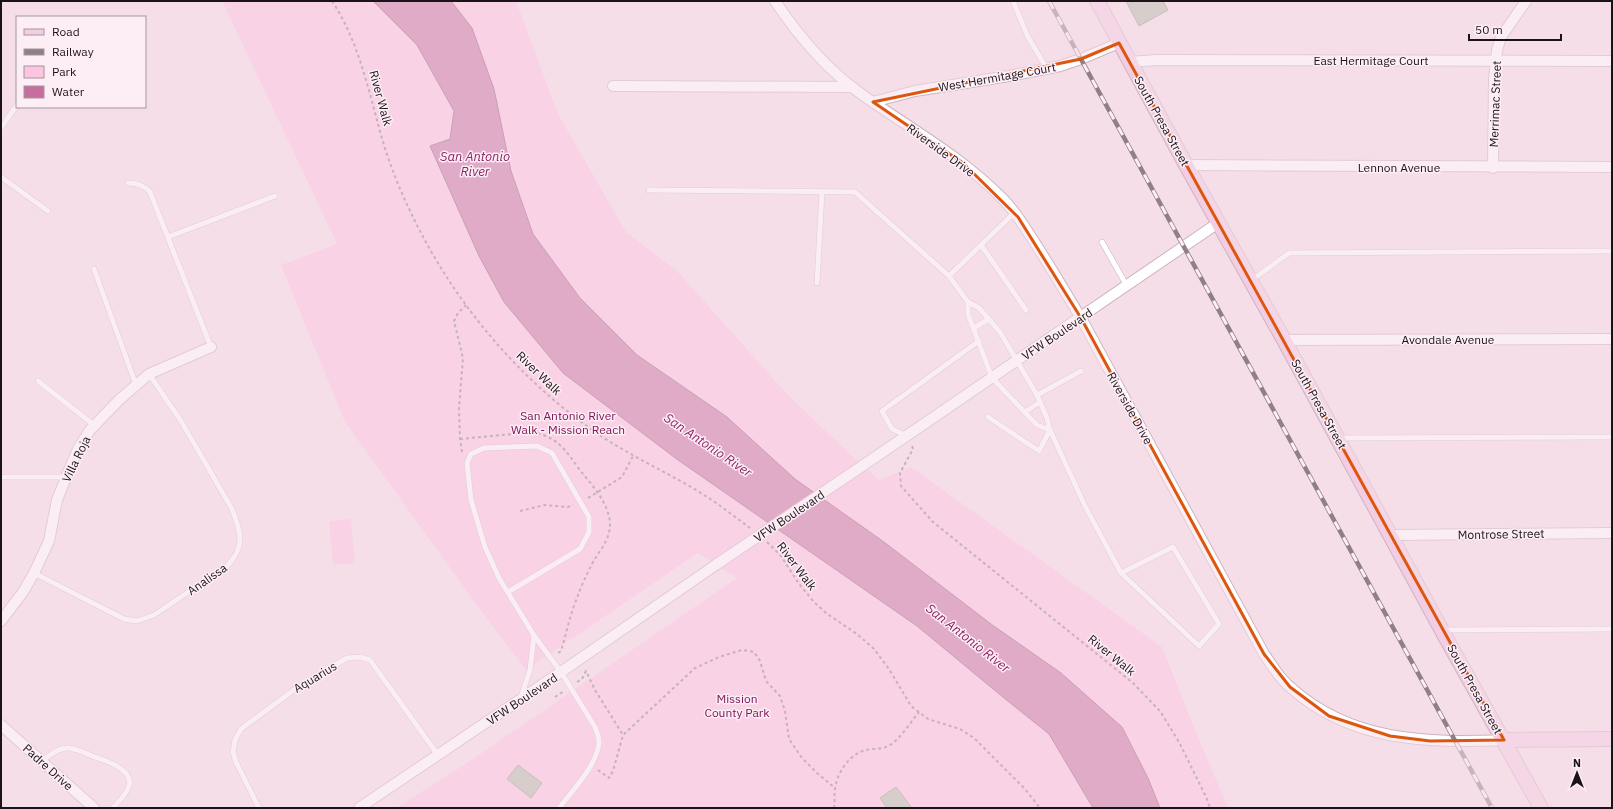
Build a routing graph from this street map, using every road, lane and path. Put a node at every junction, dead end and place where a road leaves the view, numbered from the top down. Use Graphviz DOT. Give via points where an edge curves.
graph roads {
  1 [pos="332,1"];
  2 [pos="775,1"];
  3 [pos="1013,1"];
  4 [pos="1097,1"];
  5 [pos="1526,1"];
  6 [pos="1119,43"];
  7 [pos="1496,61"];
  8 [pos="1612,61"];
  9 [pos="1129,62"];
  10 [pos="1047,68"];
  11 [pos="613,86"];
  12 [pos="852,87"];
  13 [pos="873,102"];
  14 [pos="16,106"];
  15 [pos="1,128"];
  16 [pos="1186,166"];
  17 [pos="1612,167"];
  18 [pos="1493,168"];
  19 [pos="1,177"];
  20 [pos="128,183"];
  21 [pos="649,190"];
  22 [pos="822,192"];
  23 [pos="274,196"];
  24 [pos="48,211"];
  25 [pos="1014,213"];
  26 [pos="1218,223"];
  27 [pos="168,236"];
  28 [pos="1102,242"];
  29 [pos="981,245"];
  30 [pos="1612,251"];
  31 [pos="94,269"];
  32 [pos="949,276"];
  33 [pos="1251,281"];
  34 [pos="817,283"];
  35 [pos="1127,286"];
  36 [pos="968,302"];
  37 [pos="466,305"];
  38 [pos="1026,310"];
  39 [pos="1081,318"];
  40 [pos="989,319"];
  41 [pos="974,328"];
  42 [pos="1612,339"];
  43 [pos="1284,340"];
  44 [pos="979,341"];
  45 [pos="210,347"];
  46 [pos="1018,361"];
  47 [pos="1081,371"];
  48 [pos="149,374"];
  49 [pos="992,378"];
  50 [pos="38,381"];
  51 [pos="136,385"];
  52 [pos="1037,395"];
  53 [pos="1040,402"];
  54 [pos="1025,412"];
  55 [pos="988,416"];
  56 [pos="94,425"];
  57 [pos="1050,430"];
  58 [pos="907,436"];
  59 [pos="1612,437"];
  60 [pos="1338,438"];
  61 [pos="460,439"];
  62 [pos="467,464"];
  63 [pos="1,477"];
  64 [pos="66,477"];
  65 [pos="750,529"];
  66 [pos="1612,533"];
  67 [pos="1391,535"];
  68 [pos="766,542"];
  69 [pos="34,573"];
  70 [pos="1121,573"];
  71 [pos="508,592"];
  72 [pos="1,621"];
  73 [pos="1612,629"];
  74 [pos="1442,630"];
  75 [pos="534,636"];
  76 [pos="561,651"];
  77 [pos="561,672"];
  78 [pos="582,679"];
  79 [pos="520,699"];
  80 [pos="919,712"];
  81 [pos="1,726"];
  82 [pos="624,735"];
  83 [pos="1612,739"];
  84 [pos="1504,740"];
  85 [pos="438,755"];
  86 [pos="42,761"];
  87 [pos="591,764"];
  88 [pos="835,788"];
  89 [pos="94,808"];
  90 [pos="113,808"];
  91 [pos="259,808"];
  92 [pos="359,808"];
  93 [pos="559,808"];
  94 [pos="834,808"];
  95 [pos="1040,808"];
  96 [pos="1210,808"];
  97 [pos="1541,808"];
  1 -- 37 [label="path, River Walk" via="346,23 357,49 381,136 404,198 434,256"];
  2 -- 12 [label="street, Riverside Drive" via="814,52"];
  3 -- 10 [label="lane" via="1028,37"];
  4 -- 6 [label="main road, South Presa Street"];
  5 -- 7 [label="street, Merrimac Street" via="1501,37"];
  6 -- 9 [label="main road, South Presa Street"];
  6 -- 10 [label="street, West Hermitage Court" via="1081,59"];
  7 -- 8 [label="street, East Hermitage Court"];
  7 -- 9 [label="street, East Hermitage Court"];
  7 -- 18 [label="street, Merrimac Street"];
  9 -- 16 [label="main road, South Presa Street"];
  10 -- 13 [label="street, West Hermitage Court" via="915,91"];
  11 -- 12 [label="street"];
  12 -- 13 [label="street, Riverside Drive"];
  13 -- 25 [label="street, Riverside Drive" via="963,163"];
  14 -- 15 [label="lane"];
  16 -- 18 [label="street, Lennon Avenue"];
  16 -- 26 [label="main road, South Presa Street"];
  17 -- 18 [label="street, Lennon Avenue"];
  19 -- 24 [label="lane"];
  20 -- 27 [label="lane" via="146,187 150,192"];
  21 -- 22 [label="lane"];
  22 -- 32 [label="lane" via="855,192"];
  22 -- 34 [label="lane"];
  23 -- 27 [label="lane"];
  25 -- 29 [label="lane"];
  25 -- 39 [label="street, Riverside Drive" via="1049,264"];
  26 -- 33 [label="main road, South Presa Street"];
  26 -- 35 [label="street, VFW Boulevard"];
  27 -- 45 [label="lane"];
  28 -- 35 [label="lane"];
  29 -- 32 [label="lane"];
  29 -- 38 [label="lane"];
  30 -- 33 [label="lane" via="1289,253"];
  31 -- 51 [label="lane"];
  32 -- 36 [label="lane"];
  33 -- 43 [label="main road, South Presa Street"];
  35 -- 39 [label="street, VFW Boulevard"];
  36 -- 40 [label="lane" via="979,308"];
  36 -- 41 [label="lane" via="968,314"];
  37 -- 61 [label="path" via="454,321 463,358 459,408"];
  37 -- 65 [label="path, River Walk" via="515,363 572,415 633,456 705,496"];
  39 -- 46 [label="street, VFW Boulevard"];
  39 -- 84 [label="street, Riverside Drive" via="1264,654 1290,687 1329,716 1390,736 1430,741"];
  40 -- 41 [label="lane"];
  40 -- 46 [label="lane"];
  41 -- 44 [label="lane"];
  42 -- 43 [label="street, Avondale Avenue"];
  43 -- 60 [label="main road, South Presa Street"];
  44 -- 49 [label="lane"];
  44 -- 58 [label="lane" via="882,411 892,429"];
  45 -- 48 [label="street, Villa Roja"];
  46 -- 49 [label="street, VFW Boulevard"];
  46 -- 52 [label="lane"];
  47 -- 52 [label="lane"];
  48 -- 51 [label="street, Villa Roja"];
  48 -- 69 [label="lane, Analissa" via="181,421 232,509 240,536 240,548 236,557 227,566 154,615 136,621 124,619"];
  49 -- 54 [label="lane"];
  49 -- 58 [label="street, VFW Boulevard"];
  50 -- 56 [label="lane"];
  51 -- 56 [label="street, Villa Roja"];
  52 -- 53 [label="lane"];
  53 -- 54 [label="lane"];
  53 -- 57 [label="lane"];
  54 -- 57 [label="lane" via="1037,425"];
  55 -- 57 [label="lane" via="1039,451"];
  56 -- 64 [label="street, Villa Roja" via="78,449"];
  57 -- 70 [label="lane" via="1085,506"];
  58 -- 77 [label="street, VFW Boulevard, bridge"];
  58 -- 96 [label="path, River Walk" via="914,449 900,474 901,486 933,522 1133,683 1160,711 1179,742"];
  59 -- 60 [label="lane"];
  60 -- 67 [label="main road, South Presa Street"];
  61 -- 62 [label="path"];
  61 -- 76 [label="path" via="533,432 556,441 598,493 607,509 610,525 606,544 594,561 578,594"];
  62 -- 71 [label="lane" via="471,500 485,547"];
  62 -- 71 [label="lane" via="471,454 484,448 537,446 552,453 589,517 589,532 580,549"];
  63 -- 64 [label="lane"];
  64 -- 69 [label="street, Villa Roja" via="57,500 49,541"];
  66 -- 67 [label="street, Montrose Street"];
  67 -- 74 [label="main road, South Presa Street"];
  68 -- 80 [label="path, River Walk" via="781,556 798,584 814,602 874,649 906,699"];
  69 -- 72 [label="street, Villa Roja"];
  70 -- 70 [label="lane" via="1173,546 1219,624 1199,646"];
  71 -- 75 [label="lane"];
  73 -- 74 [label="lane"];
  74 -- 84 [label="main road, South Presa Street"];
  75 -- 77 [label="lane"];
  75 -- 79 [label="lane" via="530,670"];
  77 -- 79 [label="street, VFW Boulevard"];
  77 -- 87 [label="lane" via="598,734 598,749"];
  78 -- 82 [label="path" via="586,671"];
  79 -- 85 [label="street, VFW Boulevard"];
  80 -- 88 [label="path" via="890,746 865,750 846,763"];
  80 -- 95 [label="path, River Walk" via="928,719 960,729 974,738 1025,789"];
  81 -- 86 [label="street, Padre Drive"];
  82 -- 87 [label="path" via="614,771 609,778"];
  82 -- 88 [label="path" via="695,668 742,650 754,652 760,661 766,681 780,696 789,739 802,758"];
  83 -- 84 [label="main road"];
  84 -- 97 [label="main road, South Presa Street"];
  85 -- 91 [label="lane, Aquarius" via="370,660 360,657 347,658 298,687 241,729 235,740 233,752"];
  85 -- 92 [label="street, VFW Boulevard"];
  86 -- 89 [label="street, Padre Drive"];
  86 -- 90 [label="lane" via="55,752 68,748 116,765 126,773 130,786"];
  87 -- 93 [label="lane"];
  88 -- 94 [label="path"];
}
